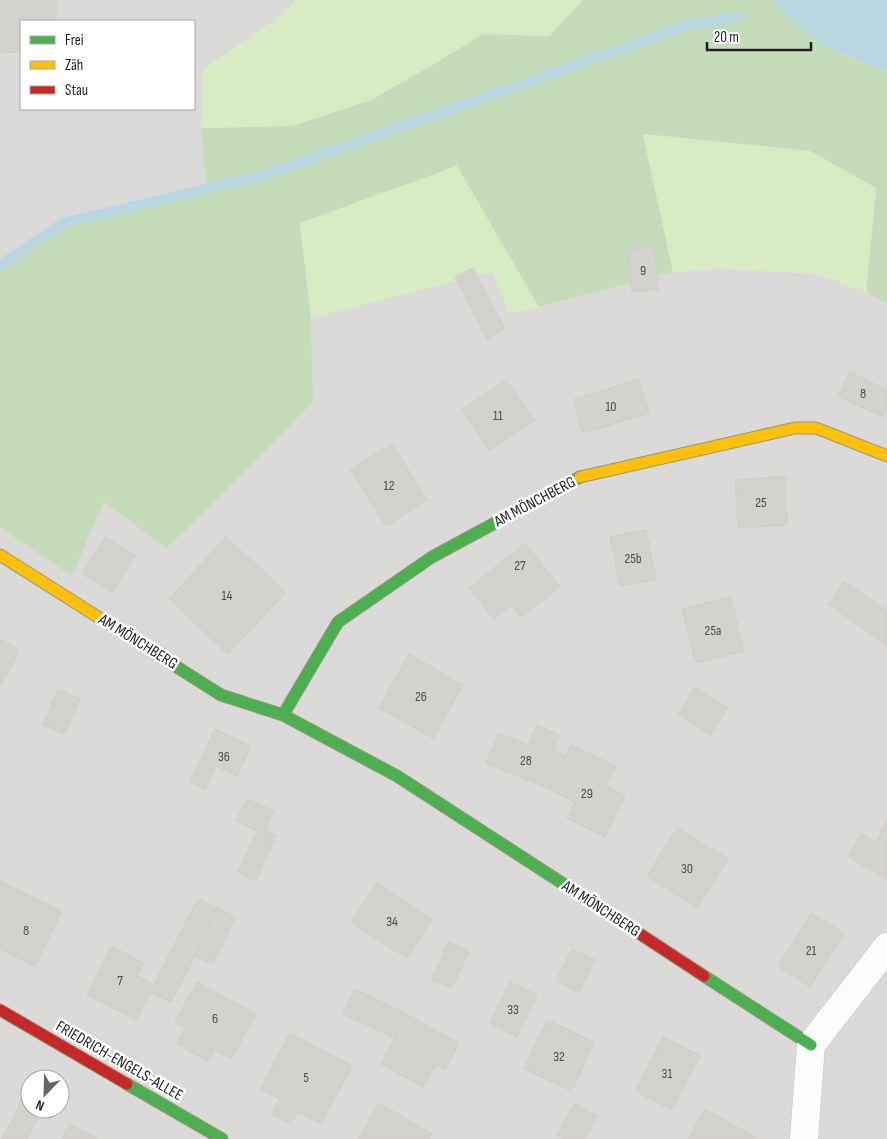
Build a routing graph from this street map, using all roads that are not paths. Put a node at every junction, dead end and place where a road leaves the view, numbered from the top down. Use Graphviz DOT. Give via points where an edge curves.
graph roads {
  1 [pos="887,456"];
  2 [pos="0,555"];
  3 [pos="283,715"];
  4 [pos="887,947"];
  5 [pos="0,1010"];
  6 [pos="811,1045"];
  7 [pos="222,1139"];
  8 [pos="804,1139"];
  1 -- 3 [label="street, AM MÖNCHBERG" via="816,428 795,428 578,478 432,557 338,622"];
  2 -- 3 [label="street, AM MÖNCHBERG" via="221,695"];
  3 -- 6 [label="street, AM MÖNCHBERG" via="397,776"];
  4 -- 6 [label="street"];
  5 -- 7 [label="street, FRIEDRICH-ENGELS-ALLEE"];
  6 -- 8 [label="street"];
}
